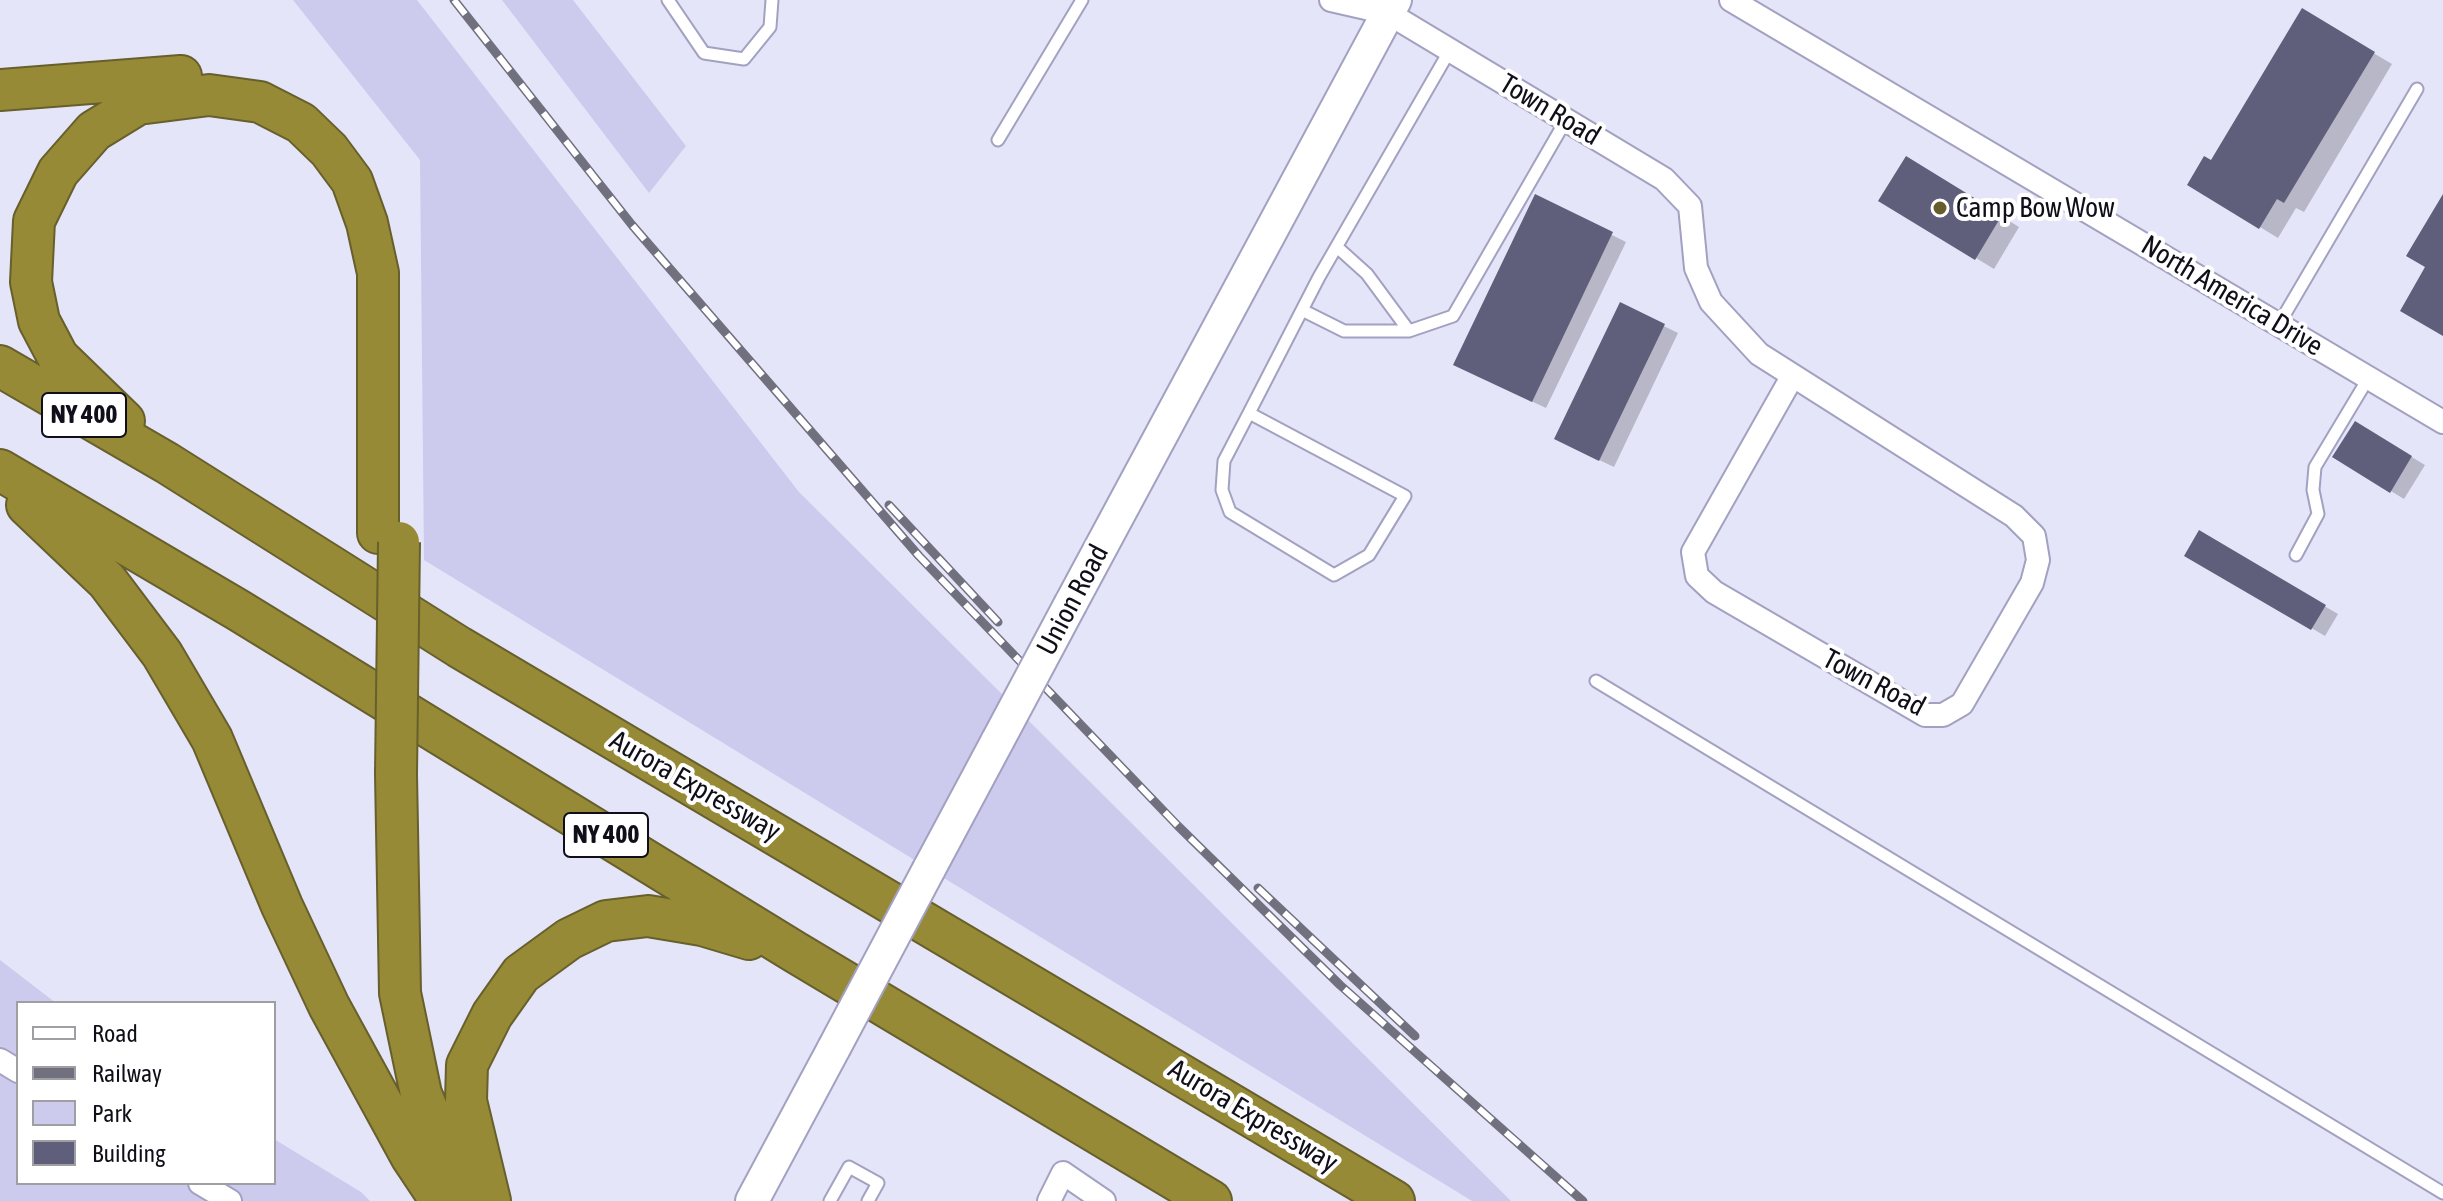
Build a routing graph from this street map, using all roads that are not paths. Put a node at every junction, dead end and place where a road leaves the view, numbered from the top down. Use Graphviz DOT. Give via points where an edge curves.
graph roads {
  1 [pos="668,0"];
  2 [pos="772,0"];
  3 [pos="1082,0"];
  4 [pos="1331,0"];
  5 [pos="1731,0"];
  6 [pos="1391,6"];
  7 [pos="1450,50"];
  8 [pos="2417,89"];
  9 [pos="0,90"];
  10 [pos="1566,120"];
  11 [pos="998,140"];
  12 [pos="1337,247"];
  13 [pos="1302,310"];
  14 [pos="2279,324"];
  15 [pos="1409,331"];
  16 [pos="0,366"];
  17 [pos="1792,377"];
  18 [pos="2369,377"];
  19 [pos="1249,413"];
  20 [pos="2443,422"];
  21 [pos="167,463"];
  22 [pos="0,470"];
  23 [pos="0,482"];
  24 [pos="389,538"];
  25 [pos="2296,555"];
  26 [pos="1596,681"];
  27 [pos="384,767"];
  28 [pos="795,952"];
  29 [pos="411,1156"];
  30 [pos="203,1185"];
  31 [pos="2443,1193"];
  32 [pos="230,1201"];
  33 [pos="441,1201"];
  34 [pos="483,1201"];
  35 [pos="490,1201"];
  36 [pos="752,1201"];
  37 [pos="830,1201"];
  38 [pos="868,1201"];
  39 [pos="1049,1201"];
  40 [pos="1104,1201"];
  41 [pos="1211,1201"];
  42 [pos="1394,1201"];
  1 -- 2 [label="lane" via="704,53 744,59 770,27"];
  3 -- 11 [label="lane"];
  4 -- 6 [label="street, Town Road"];
  5 -- 14 [label="street, North America Drive"];
  6 -- 7 [label="street, Town Road"];
  6 -- 36 [label="main road, Union Road, bridge"];
  7 -- 10 [label="street, Town Road"];
  7 -- 12 [label="lane"];
  8 -- 14 [label="lane"];
  9 -- 24 [label="highway" via="231,75 306,105 338,133 372,189 384,221 391,268"];
  10 -- 15 [label="lane" via="1453,316"];
  10 -- 17 [label="street, Town Road" via="1664,179 1690,206 1696,268 1711,302 1759,354"];
  12 -- 13 [label="lane"];
  12 -- 15 [label="lane" via="1367,274"];
  13 -- 15 [label="lane" via="1344,331"];
  13 -- 19 [label="lane"];
  14 -- 18 [label="street, North America Drive"];
  16 -- 21 [label="highway, Aurora Expressway / NY 400"];
  17 -- 17 [label="street, Town Road" via="2014,516 2034,536 2038,560 2032,583 1962,704 1943,715 1925,715 1714,592 1697,576 1693,552"];
  18 -- 20 [label="street, North America Drive"];
  18 -- 25 [label="lane" via="2315,467 2318,514"];
  19 -- 19 [label="lane" via="1224,461 1222,490 1230,512 1334,575 1369,555 1405,496"];
  21 -- 24 [label="highway" via="58,357 39,321 31,282 34,221 58,172 94,131 138,104 209,95 260,102 301,123 329,150 352,181 367,223 378,273"];
  21 -- 42 [label="highway, Aurora Expressway / NY 400" via="459,647"];
  22 -- 28 [label="highway, NY 400"];
  23 -- 29 [label="highway" via="107,581 162,654 212,739 329,1006"];
  24 -- 27 [label="highway, bridge"];
  26 -- 31 [label="lane"];
  27 -- 29 [label="highway" via="376,962 386,1059"];
  27 -- 34 [label="highway" via="400,993 421,1094 449,1161"];
  28 -- 35 [label="highway" via="702,925 648,916 606,921 569,939 521,974 492,1015 467,1065 466,1101"];
  28 -- 41 [label="highway, NY 400"];
  29 -- 33 [label="highway"];
  30 -- 32 [label="street"];
  37 -- 38 [label="lane" via="849,1167 878,1183"];
  39 -- 40 [label="street" via="1063,1173"];
}
